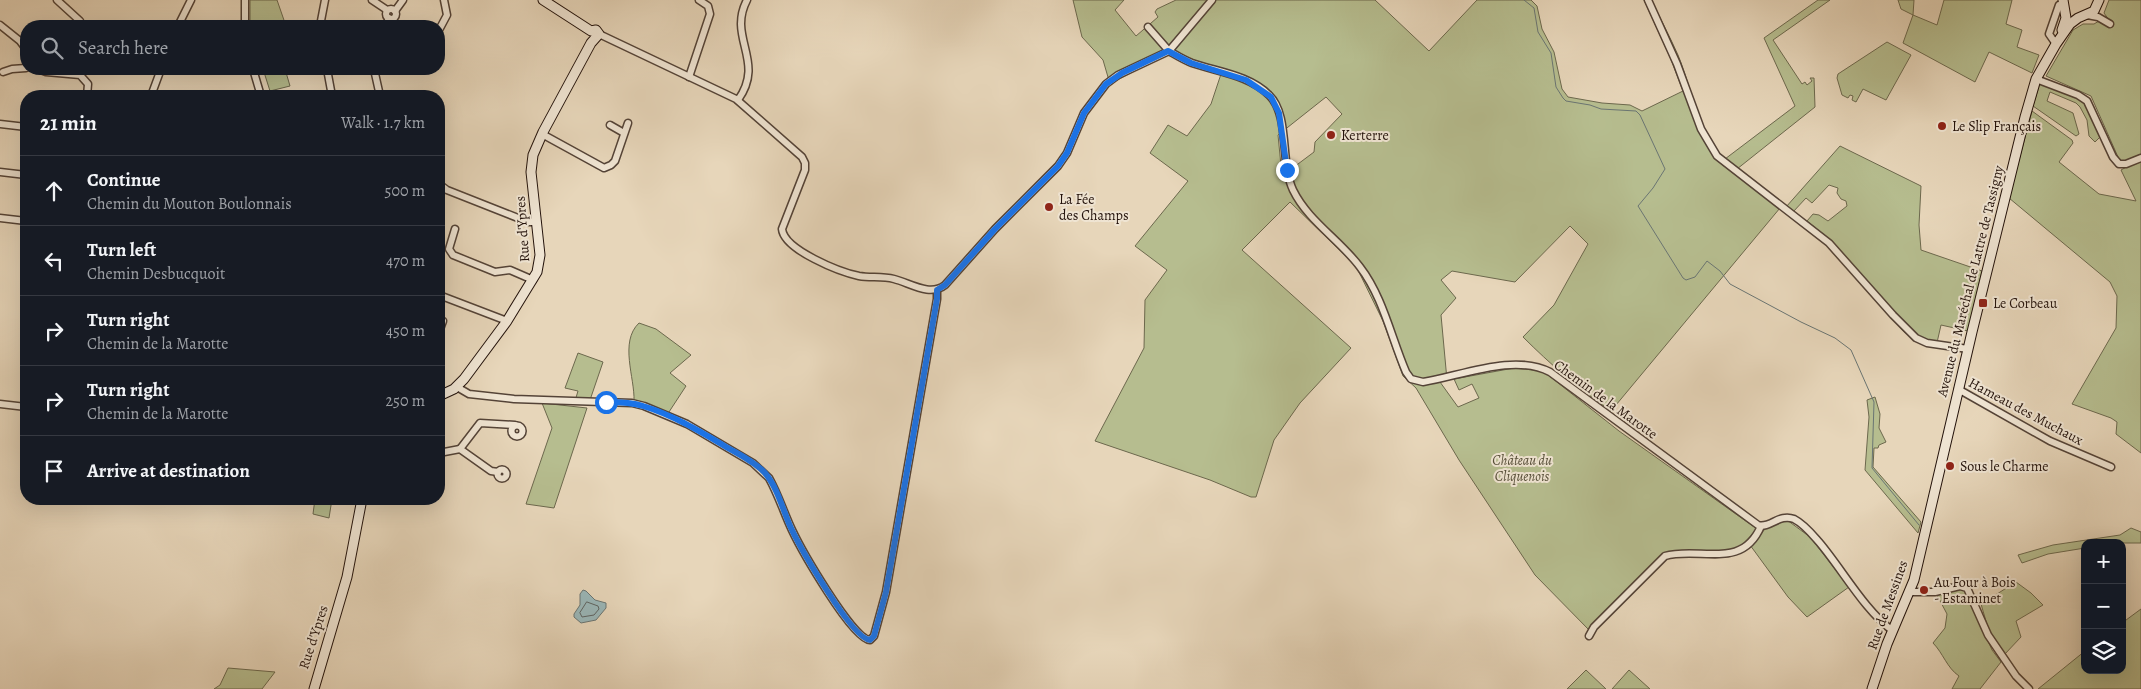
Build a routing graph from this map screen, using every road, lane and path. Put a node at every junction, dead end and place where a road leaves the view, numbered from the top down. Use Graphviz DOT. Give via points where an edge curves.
graph roads {
  1 [pos="57,0"];
  2 [pos="191,0"];
  3 [pos="246,0"];
  4 [pos="325,0"];
  5 [pos="372,0"];
  6 [pos="403,0"];
  7 [pos="444,0"];
  8 [pos="543,0"];
  9 [pos="699,0"];
  10 [pos="747,0"];
  11 [pos="1212,0"];
  12 [pos="1648,0"];
  13 [pos="2099,3"];
  14 [pos="2062,4"];
  15 [pos="387,10"];
  16 [pos="395,11"];
  17 [pos="2084,15"];
  18 [pos="389,18"];
  19 [pos="78,20"];
  20 [pos="181,20"];
  21 [pos="245,20"];
  22 [pos="321,20"];
  23 [pos="444,20"];
  24 [pos="0,25"];
  25 [pos="1148,27"];
  26 [pos="595,34"];
  27 [pos="20,41"];
  28 [pos="2056,44"];
  29 [pos="1168,51"];
  30 [pos="20,68"];
  31 [pos="3,72"];
  32 [pos="80,75"];
  33 [pos="159,75"];
  34 [pos="255,75"];
  35 [pos="328,75"];
  36 [pos="375,75"];
  37 [pos="689,77"];
  38 [pos="2036,79"];
  39 [pos="88,90"];
  40 [pos="153,90"];
  41 [pos="259,90"];
  42 [pos="331,90"];
  43 [pos="379,90"];
  44 [pos="738,100"];
  45 [pos="628,123"];
  46 [pos="0,124"];
  47 [pos="610,125"];
  48 [pos="20,127"];
  49 [pos="624,133"];
  50 [pos="542,134"];
  51 [pos="2141,158"];
  52 [pos="0,172"];
  53 [pos="20,174"];
  54 [pos="445,188"];
  55 [pos="0,218"];
  56 [pos="20,220"];
  57 [pos="537,222"];
  58 [pos="456,229"];
  59 [pos="533,280"];
  60 [pos="937,290"];
  61 [pos="445,296"];
  62 [pos="507,321"];
  63 [pos="1968,348"];
  64 [pos="456,387"];
  65 [pos="1958,389"];
  66 [pos="445,393"];
  67 [pos="0,404"];
  68 [pos="20,406"];
  69 [pos="515,425"];
  70 [pos="460,449"];
  71 [pos="445,452"];
  72 [pos="2111,467"];
  73 [pos="498,472"];
  74 [pos="361,505"];
  75 [pos="1761,526"];
  76 [pos="1925,529"];
  77 [pos="1910,592"];
  78 [pos="1893,630"];
  79 [pos="1589,636"];
  80 [pos="313,689"];
  81 [pos="1872,689"];
  82 [pos="2029,689"];
  1 -- 19 [label="street"];
  2 -- 20 [label="street"];
  3 -- 21 [label="street"];
  4 -- 22 [label="street"];
  5 -- 15 [label="street"];
  6 -- 16 [label="street"];
  7 -- 23 [label="street" via="447,13"];
  8 -- 26 [label="main road"];
  9 -- 37 [label="street" via="708,6 710,14"];
  10 -- 44 [label="street" via="740,24 748,77 746,88"];
  11 -- 29 [label="street"];
  12 -- 63 [label="street" via="1677,64 1701,129 1714,152 1835,248 1909,332 1922,341"];
  13 -- 17 [label="main road, Avenue du Maréchal de Lattre de Tassigny" via="2094,11"];
  13 -- 17 [label="street" via="2101,13 2110,24 2101,18"];
  14 -- 17 [label="main road, Avenue du Maréchal de Lattre de Tassigny" via="2073,14"];
  14 -- 28 [label="main road, Avenue du Maréchal de Lattre de Tassigny" via="2066,20"];
  15 -- 16 [label="street" via="392,8"];
  15 -- 18 [label="street"];
  16 -- 18 [label="street" via="394,18"];
  17 -- 28 [label="main road, Avenue du Maréchal de Lattre de Tassigny" via="2070,24"];
  24 -- 27 [label="street"];
  25 -- 29 [label="street"];
  26 -- 37 [label="street"];
  26 -- 50 [label="main road, Rue d'Ypres"];
  28 -- 38 [label="main road, Avenue du Maréchal de Lattre de Tassigny"];
  29 -- 60 [label="street" via="1106,84 1084,113 1058,166"];
  29 -- 75 [label="street, Chemin de la Marotte" via="1191,63 1246,80 1274,100 1293,189 1312,216 1367,277 1411,379 1422,382 1513,365 1546,370"];
  30 -- 31 [label="street"];
  32 -- 39 [label="street" via="88,84"];
  33 -- 40 [label="street"];
  34 -- 41 [label="street"];
  35 -- 42 [label="street"];
  36 -- 43 [label="street"];
  37 -- 44 [label="street"];
  38 -- 51 [label="street" via="2087,101 2117,162 2124,164"];
  38 -- 63 [label="main road, Avenue du Maréchal de Lattre de Tassigny"];
  44 -- 60 [label="street" via="805,161 782,229 787,240 826,264 853,274 888,278"];
  45 -- 49 [label="street"];
  46 -- 48 [label="street"];
  47 -- 49 [label="street"];
  49 -- 50 [label="street" via="615,161 604,168"];
  50 -- 57 [label="main road, Rue d'Ypres" via="531,168"];
  52 -- 53 [label="street"];
  54 -- 57 [label="street" via="528,222"];
  55 -- 56 [label="street"];
  57 -- 59 [label="main road, Rue d'Ypres" via="540,258"];
  58 -- 59 [label="street" via="449,249 454,255 495,272 510,270"];
  59 -- 62 [label="main road, Rue d'Ypres"];
  60 -- 64 [label="street" via="886,592 874,636 868,641 858,634 823,584 793,532 768,478 748,460 684,423 644,406 514,399 469,394"];
  61 -- 62 [label="street"];
  62 -- 64 [label="main road, Rue d'Ypres"];
  63 -- 65 [label="main road, Avenue du Maréchal de Lattre de Tassigny"];
  64 -- 66 [label="main road, Rue d'Ypres"];
  65 -- 72 [label="street, Hameau des Muchaux" via="2056,444"];
  65 -- 76 [label="main road, Avenue du Maréchal de Lattre de Tassigny"];
  67 -- 68 [label="street"];
  69 -- 70 [label="street" via="480,423"];
  70 -- 71 [label="street"];
  70 -- 73 [label="street" via="491,471"];
  74 -- 80 [label="main road, Rue d'Ypres" via="342,594 317,659"];
  75 -- 78 [label="street" via="1784,517 1800,523 1877,617"];
  75 -- 79 [label="street" via="1750,542 1733,553 1665,556 1594,627"];
  76 -- 77 [label="main road, Rue de Messines"];
  77 -- 78 [label="main road, Rue de Messines"];
  77 -- 82 [label="street" via="1967,588 1988,635"];
  78 -- 81 [label="main road, Rue de Messines"];
}
